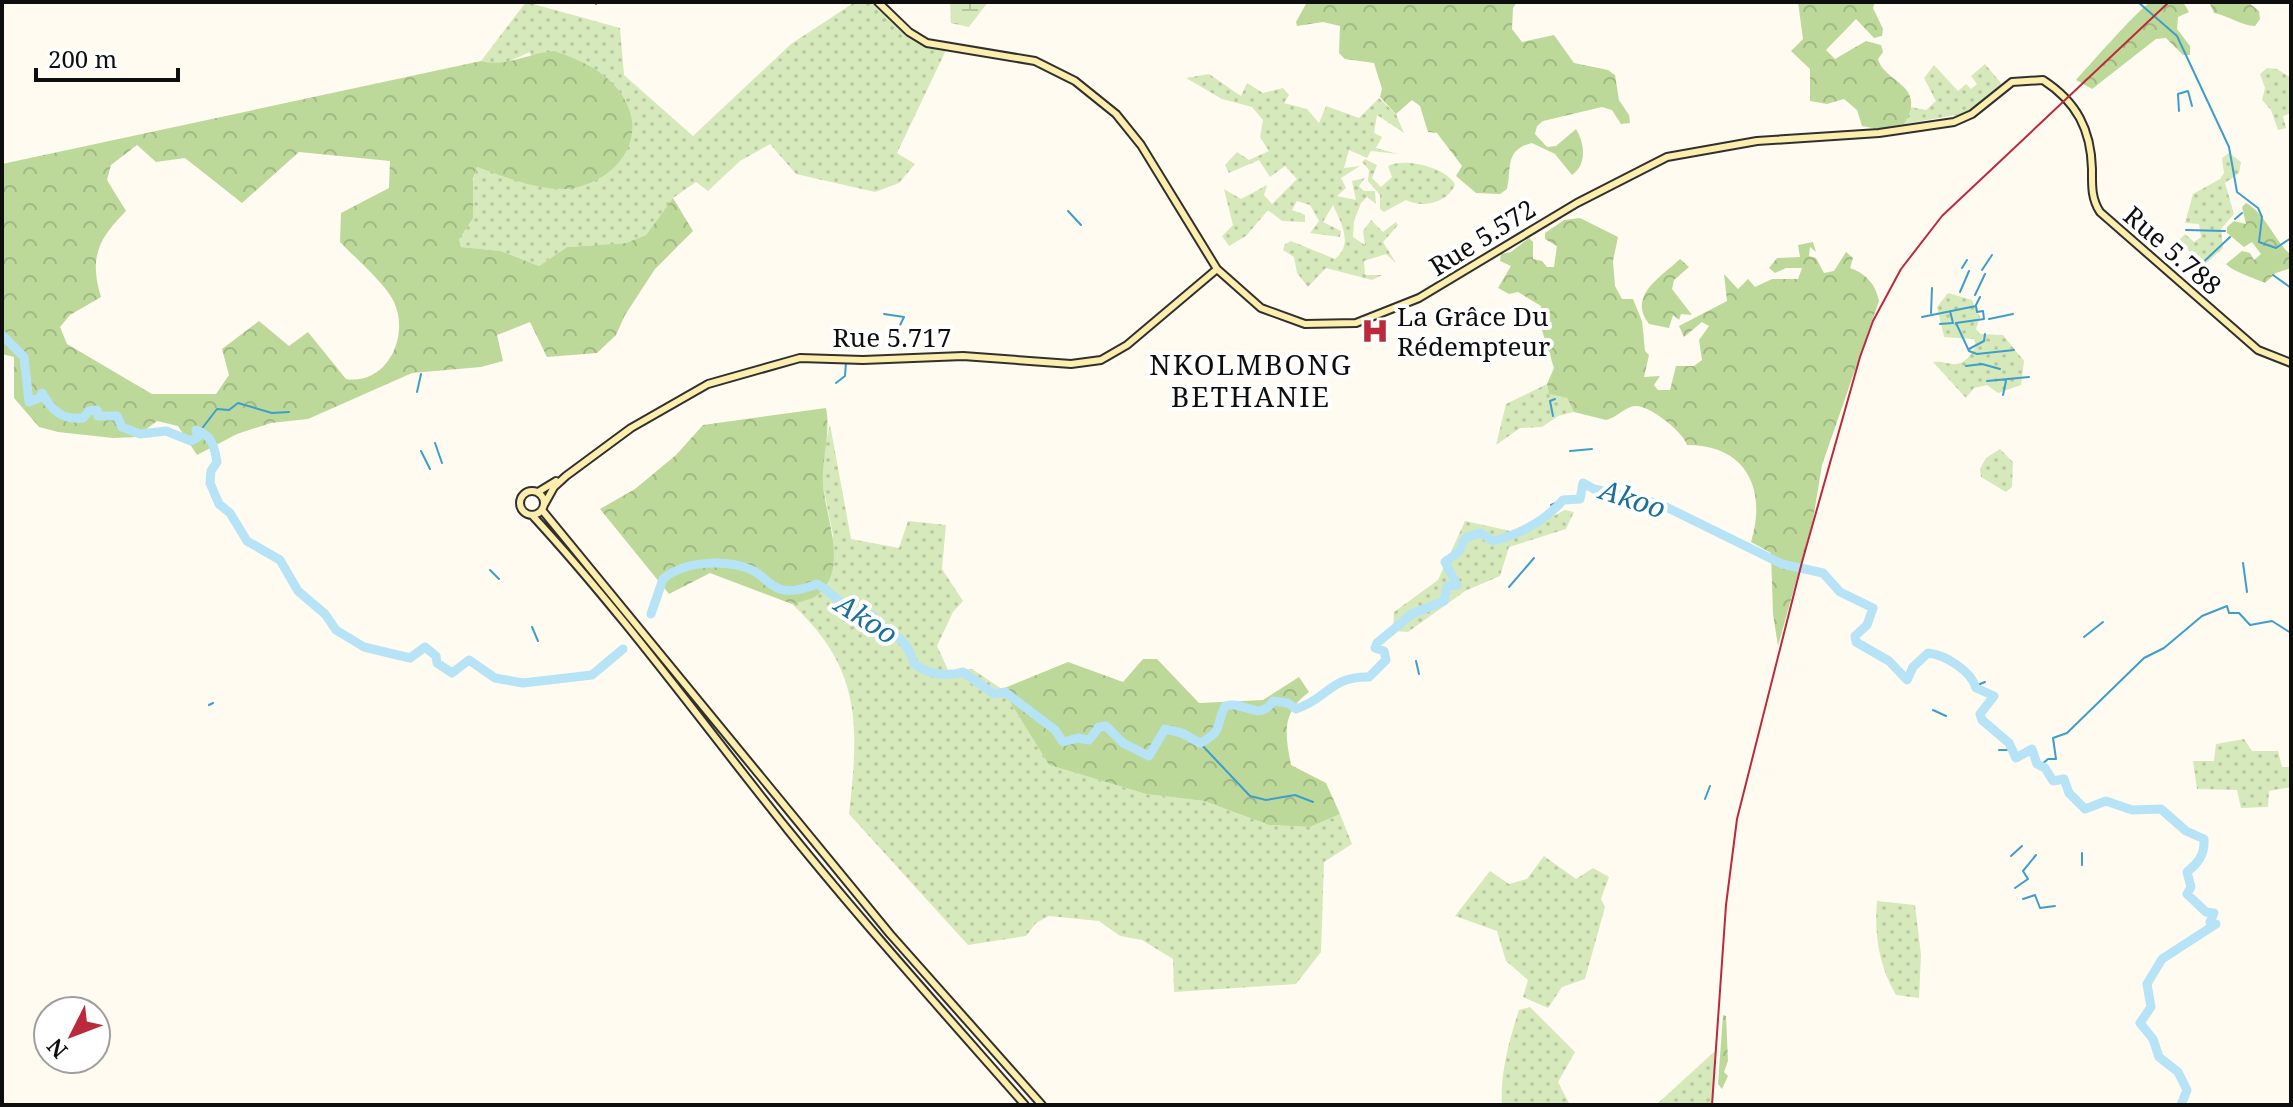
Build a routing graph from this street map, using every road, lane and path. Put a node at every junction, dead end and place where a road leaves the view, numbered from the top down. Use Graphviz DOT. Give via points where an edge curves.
graph roads {
  1 [pos="878,2"];
  2 [pos="2014,82"];
  3 [pos="1217,269"];
  4 [pos="2291,363"];
  5 [pos="566,476"];
  6 [pos="538,492"];
  7 [pos="543,507"];
  8 [pos="532,515"];
  9 [pos="1025,1105"];
  10 [pos="1042,1105"];
  1 -- 3 [label="street, Rue 5.572" via="927,43 1027,59 1090,92 1124,123 1154,164"];
  2 -- 3 [label="street, Rue 5.572" via="1954,122 1745,142 1667,157 1577,203 1430,293 1356,323 1305,324 1274,314 1243,295"];
  2 -- 4 [label="street, Rue 5.788" via="2046,82 2083,119 2091,147 2093,197 2104,216 2258,350"];
  3 -- 5 [label="street, Rue 5.717" via="1127,345 1101,360 1071,364 963,356 800,358 686,395"];
  5 -- 6 [label="street, Rue 5.717"];
  5 -- 7 [label="street, Rue 5.717"];
  6 -- 7 [label="street"];
  6 -- 8 [label="street" via="528,491 520,498 521,509"];
  7 -- 8 [label="street"];
  7 -- 10 [label="street" via="881,924"];
  8 -- 9 [label="street" via="660,662 881,943"];
}
